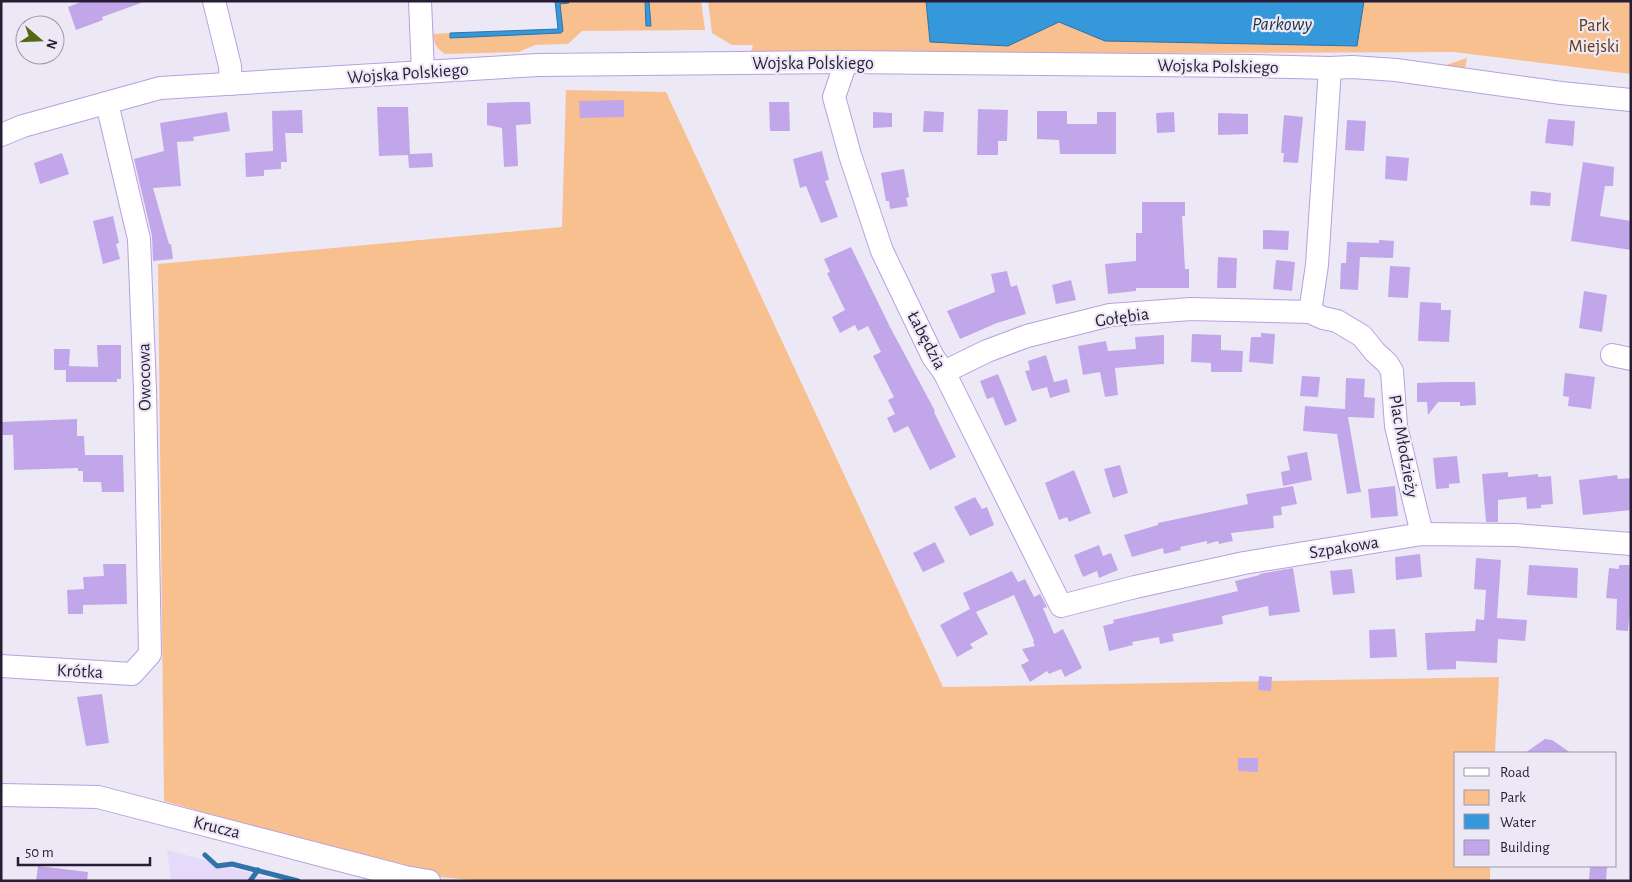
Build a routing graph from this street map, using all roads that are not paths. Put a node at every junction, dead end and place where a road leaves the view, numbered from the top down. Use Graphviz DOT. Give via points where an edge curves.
graph roads {
  1 [pos="214,1"];
  2 [pos="420,1"];
  3 [pos="846,62"];
  4 [pos="1330,68"];
  5 [pos="423,72"];
  6 [pos="231,84"];
  7 [pos="1631,100"];
  8 [pos="107,103"];
  9 [pos="1,135"];
  10 [pos="1316,315"];
  11 [pos="944,372"];
  12 [pos="1422,534"];
  13 [pos="1631,544"];
  14 [pos="1062,606"];
  15 [pos="150,654"];
  16 [pos="1,666"];
  17 [pos="1,795"];
  18 [pos="429,881"];
  1 -- 6 [label="street" via="230,66"];
  2 -- 5 [label="street"];
  3 -- 4 [label="street, Wojska Polskiego"];
  3 -- 5 [label="street, Wojska Polskiego" via="538,65"];
  3 -- 11 [label="street, Łabędzia" via="834,98 850,155 882,251 933,357"];
  4 -- 7 [label="street, Wojska Polskiego" via="1396,70"];
  4 -- 10 [label="street"];
  5 -- 6 [label="street, Wojska Polskiego"];
  6 -- 8 [label="street, Wojska Polskiego" via="160,88"];
  8 -- 9 [label="street, Wojska Polskiego"];
  8 -- 15 [label="street, Owocowa" via="139,240"];
  10 -- 11 [label="street, Gołębia" via="1191,309 1110,315 1027,336"];
  10 -- 12 [label="street, Plac Młodzieży" via="1337,321 1362,336 1392,371 1396,426"];
  11 -- 14 [label="street, Łabędzia"];
  12 -- 13 [label="street, Szpakowa" via="1515,535"];
  12 -- 14 [label="street, Szpakowa" via="1244,563"];
  15 -- 16 [label="street, Krótka" via="132,674"];
  17 -- 18 [label="street, Krucza" via="98,797"];
}
